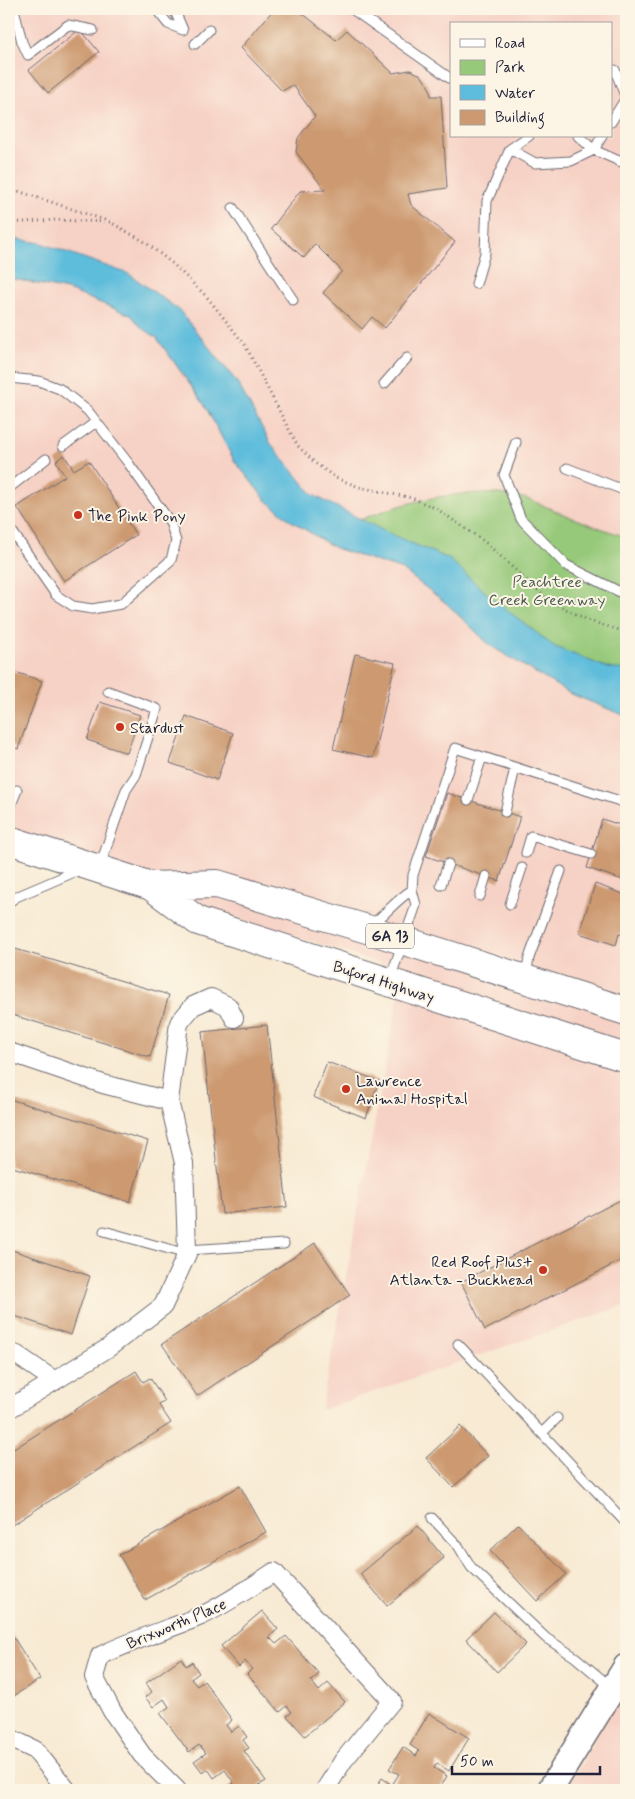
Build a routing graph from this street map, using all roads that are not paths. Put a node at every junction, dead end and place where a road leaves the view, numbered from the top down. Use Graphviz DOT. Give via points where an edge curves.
graph roads {
  1 [pos="14,9"];
  2 [pos="156,9"];
  3 [pos="174,9"];
  4 [pos="352,9"];
  5 [pos="93,30"];
  6 [pos="209,30"];
  7 [pos="195,44"];
  8 [pos="615,70"];
  9 [pos="450,78"];
  10 [pos="612,120"];
  11 [pos="526,138"];
  12 [pos="580,138"];
  13 [pos="601,138"];
  14 [pos="510,149"];
  15 [pos="594,150"];
  16 [pos="626,164"];
  17 [pos="233,208"];
  18 [pos="476,284"];
  19 [pos="294,300"];
  20 [pos="407,358"];
  21 [pos="9,378"];
  22 [pos="384,384"];
  23 [pos="96,422"];
  24 [pos="516,442"];
  25 [pos="63,446"];
  26 [pos="46,459"];
  27 [pos="568,468"];
  28 [pos="9,488"];
  29 [pos="626,491"];
  30 [pos="9,527"];
  31 [pos="626,595"];
  32 [pos="108,691"];
  33 [pos="482,757"];
  34 [pos="515,768"];
  35 [pos="17,790"];
  36 [pos="468,800"];
  37 [pos="626,803"];
  38 [pos="9,810"];
  39 [pos="505,812"];
  40 [pos="10,845"];
  41 [pos="526,853"];
  42 [pos="591,854"];
  43 [pos="448,864"];
  44 [pos="94,867"];
  45 [pos="522,868"];
  46 [pos="561,871"];
  47 [pos="486,876"];
  48 [pos="441,885"];
  49 [pos="151,886"];
  50 [pos="412,890"];
  51 [pos="480,896"];
  52 [pos="9,902"];
  53 [pos="510,904"];
  54 [pos="367,928"];
  55 [pos="403,941"];
  56 [pos="525,979"];
  57 [pos="389,982"];
  58 [pos="626,1011"];
  59 [pos="234,1018"];
  60 [pos="9,1052"];
  61 [pos="626,1058"];
  62 [pos="169,1101"];
  63 [pos="104,1231"];
  64 [pos="284,1244"];
  65 [pos="187,1252"];
  66 [pos="458,1344"];
  67 [pos="9,1352"];
  68 [pos="55,1381"];
  69 [pos="9,1410"];
  70 [pos="557,1418"];
  71 [pos="542,1434"];
  72 [pos="432,1518"];
  73 [pos="626,1523"];
  74 [pos="626,1667"];
  75 [pos="613,1689"];
  76 [pos="9,1741"];
  77 [pos="67,1790"];
  78 [pos="177,1790"];
  79 [pos="325,1790"];
  80 [pos="550,1790"];
  1 -- 5 [label="lane" via="28,56 68,25"];
  2 -- 3 [label="lane" via="168,24 183,30"];
  4 -- 9 [label="lane"];
  6 -- 7 [label="lane"];
  8 -- 10 [label="lane" via="626,98"];
  11 -- 14 [label="lane"];
  12 -- 15 [label="lane"];
  13 -- 15 [label="lane"];
  14 -- 15 [label="lane" via="535,163 571,161"];
  14 -- 18 [label="lane" via="487,201 485,253"];
  15 -- 16 [label="lane"];
  17 -- 19 [label="lane"];
  20 -- 22 [label="lane"];
  21 -- 23 [label="lane" via="39,381 60,389 88,410"];
  23 -- 25 [label="lane"];
  23 -- 30 [label="lane" via="170,522 176,542 171,560 121,604 92,609 73,606 56,595"];
  24 -- 31 [label="lane" via="504,475 521,519 566,565"];
  26 -- 28 [label="lane"];
  27 -- 29 [label="lane"];
  32 -- 44 [label="lane" via="157,709 136,776 126,790"];
  33 -- 34 [label="lane"];
  33 -- 36 [label="lane"];
  33 -- 50 [label="lane" via="455,748 413,875"];
  34 -- 37 [label="lane"];
  34 -- 39 [label="lane"];
  35 -- 38 [label="lane"];
  40 -- 44 [label="main road, Buford Highway / GA 13"];
  41 -- 42 [label="lane" via="532,836"];
  43 -- 48 [label="lane"];
  44 -- 49 [label="main road, Buford Highway / GA 13"];
  44 -- 52 [label="lane"];
  45 -- 53 [label="lane"];
  46 -- 56 [label="lane" via="529,958"];
  47 -- 51 [label="lane"];
  49 -- 54 [label="main road, Buford Highway / GA 13" via="217,884"];
  49 -- 57 [label="main road, Buford Highway / GA 13" via="198,921"];
  50 -- 54 [label="lane"];
  50 -- 55 [label="lane" via="416,905"];
  54 -- 55 [label="main road, Buford Highway / GA 13"];
  55 -- 56 [label="main road, Buford Highway / GA 13"];
  55 -- 57 [label="lane"];
  56 -- 58 [label="main road, Buford Highway / GA 13"];
  57 -- 61 [label="main road, Buford Highway / GA 13"];
  59 -- 62 [label="street" via="228,1006 211,998 193,1006 179,1023"];
  60 -- 62 [label="street" via="103,1084"];
  62 -- 65 [label="street" via="184,1163"];
  63 -- 65 [label="lane"];
  64 -- 65 [label="lane"];
  65 -- 68 [label="street" via="163,1306 108,1348"];
  66 -- 71 [label="lane"];
  67 -- 68 [label="street"];
  68 -- 69 [label="street"];
  70 -- 71 [label="lane"];
  71 -- 73 [label="lane"];
  72 -- 75 [label="lane" via="459,1547 471,1567 546,1638"];
  74 -- 75 [label="main road"];
  75 -- 80 [label="main road"];
  76 -- 77 [label="street" via="12,1739 35,1750"];
  78 -- 79 [label="street, Brixworth Place" via="142,1755 112,1711 94,1676 100,1656 201,1615 274,1572 392,1701 342,1761"];
}
